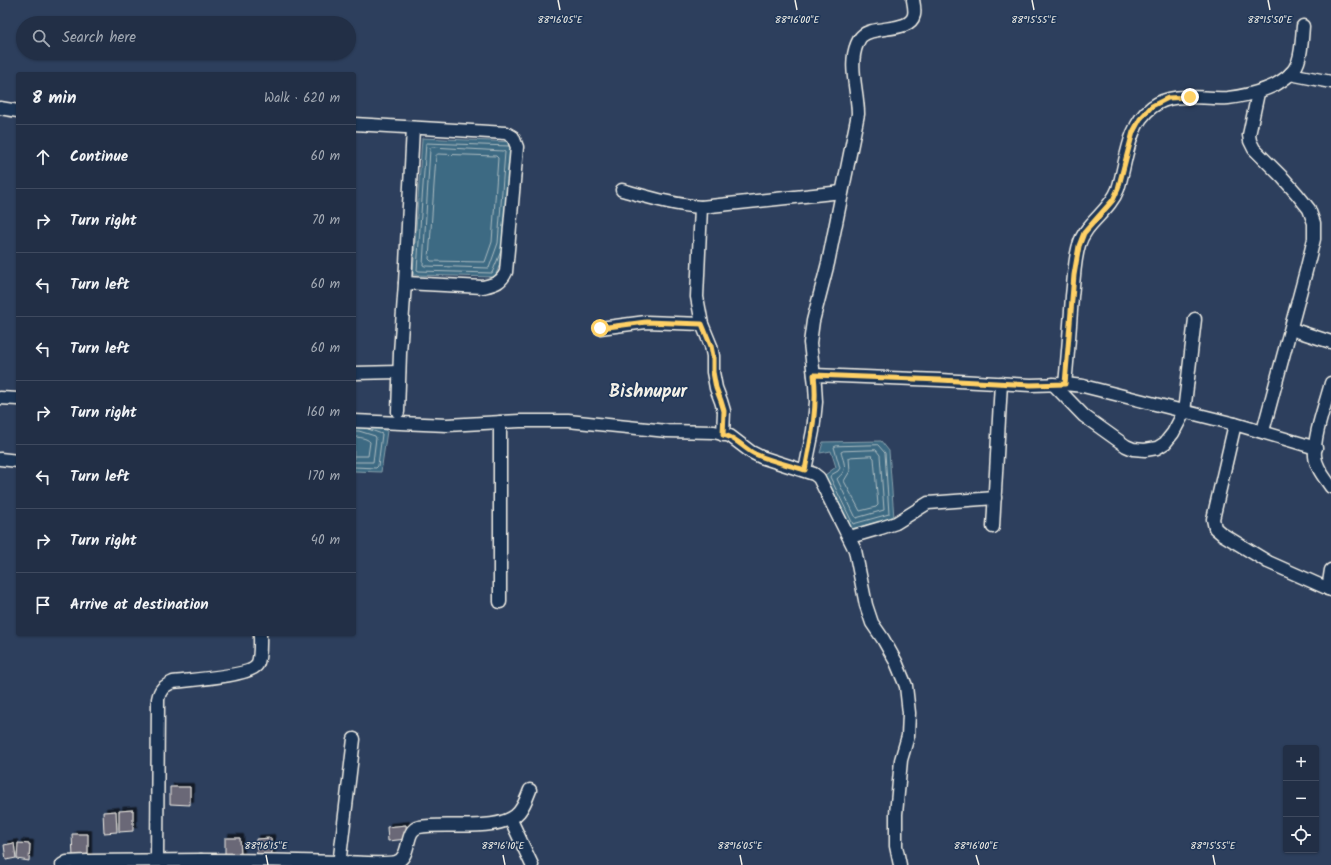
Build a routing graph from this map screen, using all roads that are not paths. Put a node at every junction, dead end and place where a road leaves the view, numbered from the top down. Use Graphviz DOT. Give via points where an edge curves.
graph roads {
  1 [pos="914,0"];
  2 [pos="1303,26"];
  3 [pos="1290,74"];
  4 [pos="1331,82"];
  5 [pos="1258,93"];
  6 [pos="0,108"];
  7 [pos="16,111"];
  8 [pos="356,124"];
  9 [pos="413,128"];
  10 [pos="622,190"];
  11 [pos="842,192"];
  12 [pos="701,207"];
  13 [pos="405,283"];
  14 [pos="1195,319"];
  15 [pos="702,324"];
  16 [pos="600,328"];
  17 [pos="1291,329"];
  18 [pos="1331,342"];
  19 [pos="399,372"];
  20 [pos="356,373"];
  21 [pos="814,375"];
  22 [pos="1001,383"];
  23 [pos="1331,383"];
  24 [pos="1053,384"];
  25 [pos="1065,384"];
  26 [pos="0,398"];
  27 [pos="16,399"];
  28 [pos="398,412"];
  29 [pos="1184,412"];
  30 [pos="356,421"];
  31 [pos="500,422"];
  32 [pos="1235,424"];
  33 [pos="1263,431"];
  34 [pos="723,435"];
  35 [pos="1316,448"];
  36 [pos="0,459"];
  37 [pos="16,461"];
  38 [pos="805,470"];
  39 [pos="1331,486"];
  40 [pos="995,498"];
  41 [pos="993,527"];
  42 [pos="850,537"];
  43 [pos="1331,570"];
  44 [pos="1329,589"];
  45 [pos="500,602"];
  46 [pos="260,636"];
  47 [pos="354,739"];
  48 [pos="530,790"];
  49 [pos="511,820"];
  50 [pos="157,860"];
  51 [pos="201,862"];
  52 [pos="339,863"];
  53 [pos="62,865"];
  54 [pos="532,865"];
  55 [pos="900,865"];
  1 -- 11 [label="street" via="914,16 911,22 904,26 870,32 862,36 857,44 854,80 858,114"];
  2 -- 3 [label="street" via="1298,62"];
  3 -- 4 [label="street"];
  3 -- 5 [label="street"];
  5 -- 17 [label="street" via="1250,141 1254,149 1309,209 1314,223 1314,239"];
  5 -- 25 [label="street" via="1227,98 1168,98 1152,106 1140,119 1133,132 1113,200 1084,233 1079,246 1074,275"];
  6 -- 7 [label="street"];
  8 -- 9 [label="street"];
  9 -- 13 [label="street"];
  9 -- 13 [label="street" via="506,134 513,137 517,147 506,272 503,279 483,287"];
  10 -- 12 [label="street" via="665,202"];
  11 -- 12 [label="street"];
  11 -- 21 [label="street" via="813,321 810,343"];
  12 -- 15 [label="street" via="697,297"];
  13 -- 19 [label="street"];
  14 -- 29 [label="street"];
  15 -- 16 [label="street" via="646,322"];
  15 -- 34 [label="street" via="711,346 716,388 724,411"];
  17 -- 18 [label="street"];
  17 -- 33 [label="street"];
  19 -- 20 [label="street"];
  19 -- 28 [label="street"];
  21 -- 22 [label="street"];
  21 -- 38 [label="street" via="816,402"];
  22 -- 24 [label="street"];
  22 -- 40 [label="street"];
  23 -- 35 [label="street" via="1316,437"];
  24 -- 25 [label="street"];
  24 -- 29 [label="street" via="1084,416 1133,449 1157,448 1165,443"];
  25 -- 29 [label="street" via="1083,386"];
  26 -- 27 [label="street"];
  29 -- 32 [label="street"];
  30 -- 31 [label="street" via="447,425"];
  31 -- 34 [label="street" via="568,421 667,431 714,432"];
  31 -- 45 [label="street"];
  32 -- 33 [label="street"];
  32 -- 44 [label="street" via="1213,519 1215,528 1268,562"];
  33 -- 35 [label="street"];
  34 -- 38 [label="street" via="730,436 761,457"];
  35 -- 39 [label="street" via="1315,457 1320,471"];
  36 -- 37 [label="street"];
  38 -- 42 [label="street" via="819,478"];
  40 -- 41 [label="street"];
  40 -- 42 [label="street" via="928,502 896,522"];
  42 -- 55 [label="street" via="858,560 872,623 896,662 906,686 908,736 901,760 896,814 896,846"];
  43 -- 44 [label="street"];
  46 -- 50 [label="street" via="260,653 257,665 252,670 241,674 173,682 165,685 160,692"];
  47 -- 52 [label="street"];
  48 -- 49 [label="street" via="519,813"];
  49 -- 52 [label="street" via="493,824 418,827 413,830 401,860 385,864"];
  49 -- 54 [label="street"];
  50 -- 51 [label="street"];
  50 -- 53 [label="street" via="67,862"];
  51 -- 52 [label="street"];
}
